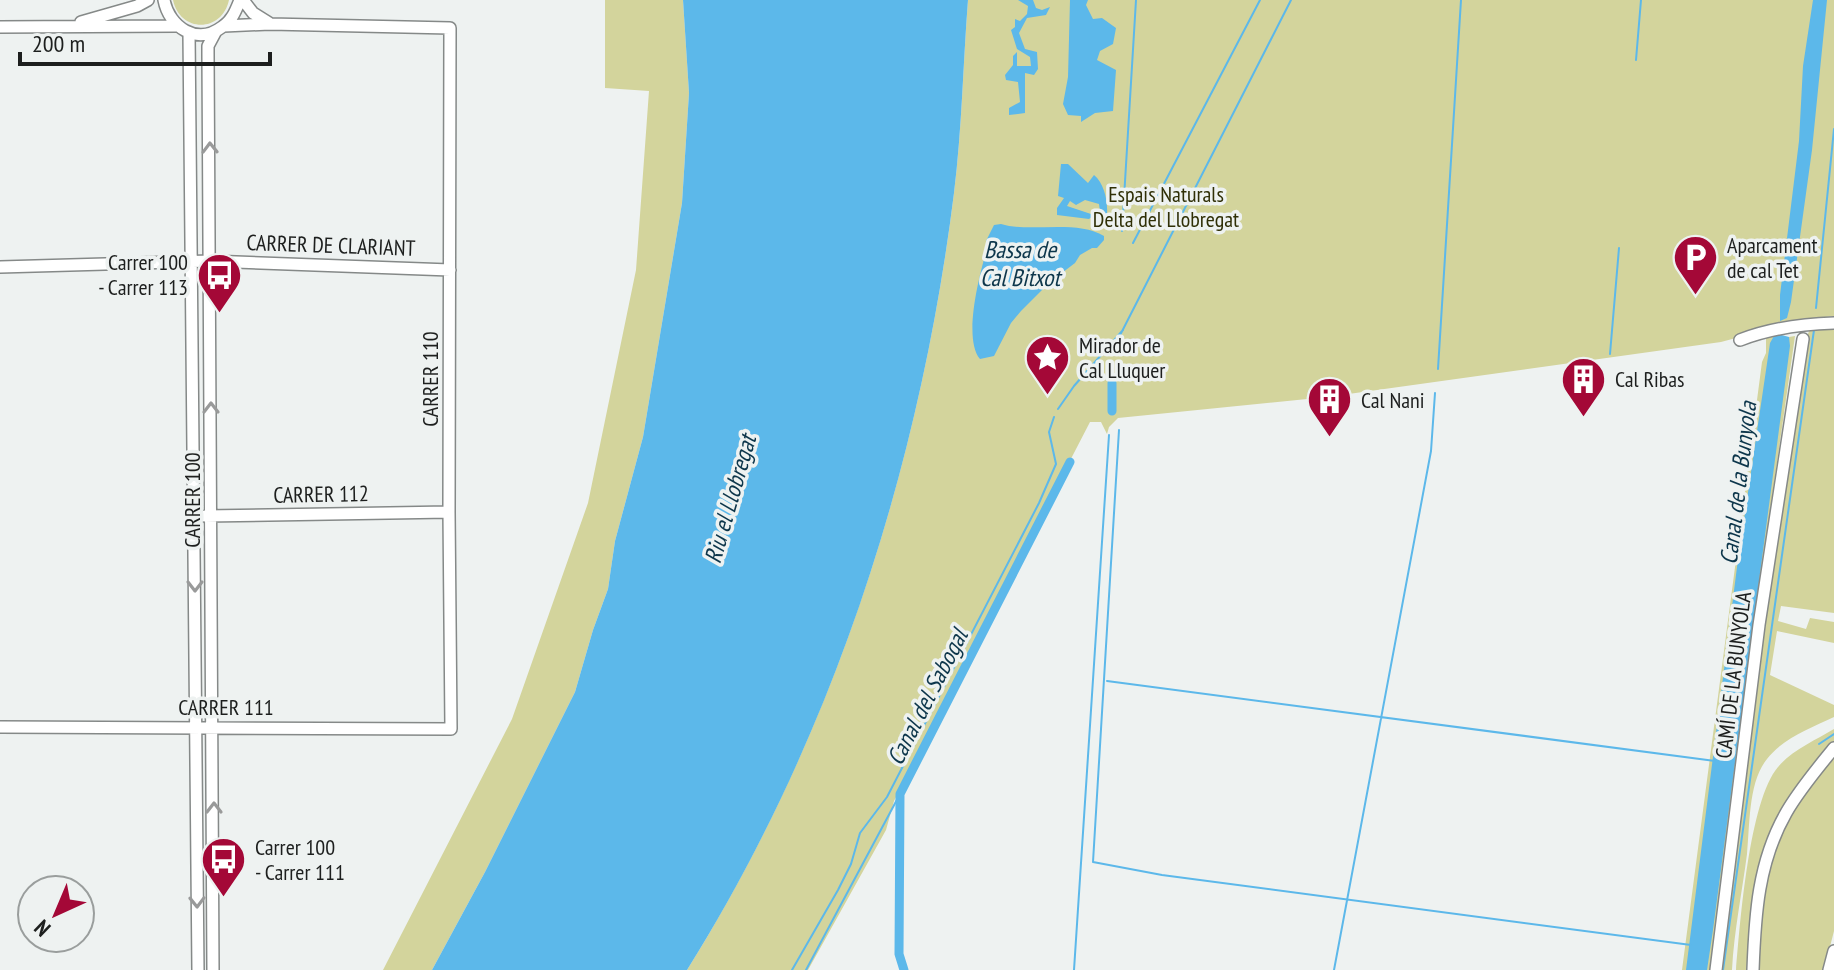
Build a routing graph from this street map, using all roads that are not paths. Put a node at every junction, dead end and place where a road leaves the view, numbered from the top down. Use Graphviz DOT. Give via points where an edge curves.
graph roads {
  1 [pos="148,0"];
  2 [pos="164,0"];
  3 [pos="242,0"];
  4 [pos="270,24"];
  5 [pos="61,26"];
  6 [pos="174,26"];
  7 [pos="0,27"];
  8 [pos="220,29"];
  9 [pos="189,33"];
  10 [pos="210,261"];
  11 [pos="190,264"];
  12 [pos="0,267"];
  13 [pos="450,270"];
  14 [pos="1834,323"];
  15 [pos="1803,339"];
  16 [pos="1740,340"];
  17 [pos="449,512"];
  18 [pos="195,516"];
  19 [pos="212,516"];
  20 [pos="0,727"];
  21 [pos="196,727"];
  22 [pos="213,727"];
  23 [pos="451,729"];
  24 [pos="1834,748"];
  25 [pos="1834,951"];
  26 [pos="198,970"];
  27 [pos="213,970"];
  28 [pos="1716,970"];
  29 [pos="1753,970"];
  30 [pos="1829,970"];
  1 -- 5 [label="street"];
  2 -- 6 [label="street"];
  3 -- 4 [label="street"];
  3 -- 8 [label="street, CARRER 100"];
  4 -- 8 [label="street"];
  4 -- 13 [label="street, CARRER 110" via="450,28"];
  5 -- 6 [label="street"];
  5 -- 7 [label="street"];
  6 -- 9 [label="street"];
  8 -- 9 [label="street"];
  10 -- 8 [label="street, CARRER 100, one-way" via="208,46"];
  9 -- 11 [label="street, CARRER 100"];
  10 -- 11 [label="street, CARRER DE CLARIANT"];
  10 -- 13 [label="street, CARRER DE CLARIANT"];
  19 -- 10 [label="street, CARRER 100, one-way"];
  11 -- 12 [label="street, CARRER DE CLARIANT"];
  11 -- 18 [label="street, CARRER 100"];
  13 -- 17 [label="street, CARRER 110"];
  14 -- 16 [label="street" via="1796,325"];
  15 -- 28 [label="street, CAMÍ DE LA BUNYOLA" via="1759,625"];
  17 -- 19 [label="street, CARRER 112"];
  17 -- 23 [label="street, CARRER 110"];
  18 -- 19 [label="street, CARRER 112"];
  18 -- 21 [label="street, CARRER 100, one-way"];
  19 -- 22 [label="street, CARRER 100"];
  20 -- 21 [label="street, CARRER 111"];
  21 -- 22 [label="street, CARRER 111"];
  21 -- 26 [label="street, CARRER 100, one-way"];
  22 -- 23 [label="street, CARRER 111"];
  27 -- 22 [label="street, CARRER 100, one-way"];
  24 -- 29 [label="street" via="1785,814 1763,867"];
  25 -- 30 [label="street"];
}
